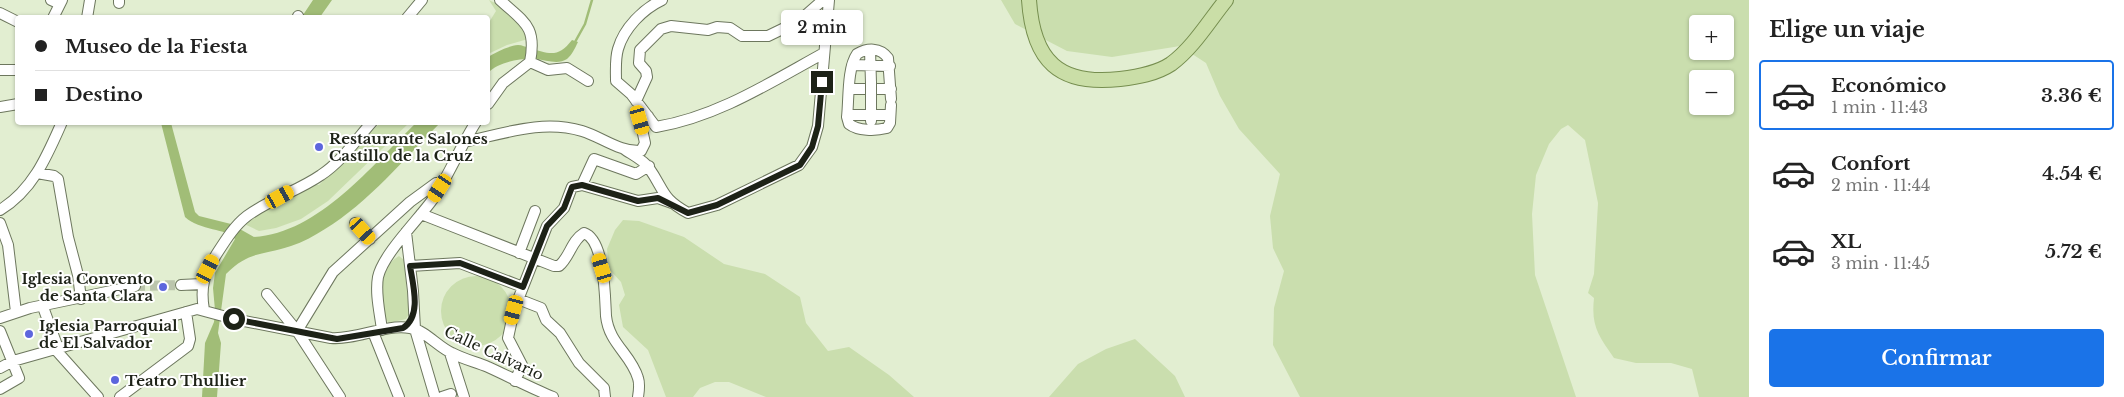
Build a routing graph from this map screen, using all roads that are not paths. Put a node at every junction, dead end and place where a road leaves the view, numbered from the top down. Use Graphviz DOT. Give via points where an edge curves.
graph roads {
  1 [pos="90,0"];
  2 [pos="422,0"];
  3 [pos="500,0"];
  4 [pos="662,0"];
  5 [pos="823,0"];
  6 [pos="829,0"];
  7 [pos="1029,0"];
  8 [pos="1226,0"];
  9 [pos="57,1"];
  10 [pos="0,13"];
  11 [pos="53,15"];
  12 [pos="88,15"];
  13 [pos="410,15"];
  14 [pos="15,20"];
  15 [pos="870,50"];
  16 [pos="824,53"];
  17 [pos="531,57"];
  18 [pos="852,65"];
  19 [pos="870,65"];
  20 [pos="890,66"];
  21 [pos="0,70"];
  22 [pos="15,70"];
  23 [pos="588,81"];
  24 [pos="850,89"];
  25 [pos="636,100"];
  26 [pos="490,101"];
  27 [pos="891,102"];
  28 [pos="15,105"];
  29 [pos="0,108"];
  30 [pos="848,115"];
  31 [pos="871,115"];
  32 [pos="648,116"];
  33 [pos="61,125"];
  34 [pos="369,125"];
  35 [pos="474,125"];
  36 [pos="871,129"];
  37 [pos="464,142"];
  38 [pos="624,149"];
  39 [pos="648,166"];
  40 [pos="37,173"];
  41 [pos="582,185"];
  42 [pos="440,188"];
  43 [pos="672,204"];
  44 [pos="0,210"];
  45 [pos="535,211"];
  46 [pos="421,214"];
  47 [pos="0,223"];
  48 [pos="355,223"];
  49 [pos="406,232"];
  50 [pos="370,239"];
  51 [pos="518,253"];
  52 [pos="534,259"];
  53 [pos="410,266"];
  54 [pos="202,284"];
  55 [pos="181,285"];
  56 [pos="135,286"];
  57 [pos="523,287"];
  58 [pos="267,294"];
  59 [pos="81,299"];
  60 [pos="518,300"];
  61 [pos="43,307"];
  62 [pos="414,310"];
  63 [pos="16,312"];
  64 [pos="186,312"];
  65 [pos="212,313"];
  66 [pos="0,318"];
  67 [pos="403,328"];
  68 [pos="0,331"];
  69 [pos="297,331"];
  70 [pos="377,331"];
  71 [pos="419,332"];
  72 [pos="57,349"];
  73 [pos="450,353"];
  74 [pos="12,361"];
  75 [pos="0,368"];
  76 [pos="515,381"];
  77 [pos="0,390"];
  78 [pos="98,397"];
  79 [pos="120,397"];
  80 [pos="340,397"];
  81 [pos="399,397"];
  82 [pos="435,397"];
  83 [pos="464,397"];
  84 [pos="554,397"];
  85 [pos="605,397"];
  86 [pos="638,397"];
  1 -- 12 [label="street"];
  2 -- 13 [label="street"];
  3 -- 17 [label="street" via="527,26 532,36"];
  4 -- 25 [label="street" via="648,7 633,21 618,49 616,81"];
  5 -- 25 [label="street" via="799,22 768,36 742,36 730,28 716,27 708,30 671,26 661,29 640,50 639,63 647,77"];
  6 -- 16 [label="street"];
  7 -- 8 [label="main road" via="1033,30 1046,58 1066,74 1094,80 1142,75 1171,64"];
  9 -- 11 [label="street"];
  10 -- 14 [label="street"];
  15 -- 18 [label="street" via="856,54"];
  15 -- 19 [label="street"];
  15 -- 20 [label="street" via="885,53"];
  16 -- 32 [label="street" via="708,113 681,123 656,127"];
  16 -- 43 [label="street" via="818,126 812,147 800,165 717,205 688,213"];
  17 -- 23 [label="street" via="548,70 567,68"];
  17 -- 26 [label="street" via="503,83"];
  18 -- 19 [label="street"];
  18 -- 24 [label="street"];
  19 -- 20 [label="street"];
  19 -- 31 [label="street, bridge"];
  20 -- 27 [label="street"];
  21 -- 22 [label="street"];
  24 -- 27 [label="street"];
  24 -- 30 [label="street"];
  25 -- 32 [label="street"];
  27 -- 31 [label="street"];
  27 -- 36 [label="street" via="887,128"];
  28 -- 29 [label="street"];
  30 -- 31 [label="street"];
  30 -- 36 [label="street" via="849,124 854,128"];
  31 -- 36 [label="street"];
  32 -- 38 [label="street" via="640,120 645,137 643,149 635,152"];
  33 -- 40 [label="street"];
  34 -- 54 [label="street" via="321,175 240,222 224,242"];
  35 -- 37 [label="street"];
  37 -- 38 [label="street" via="516,129 552,126 582,131"];
  37 -- 42 [label="street"];
  38 -- 39 [label="street"];
  39 -- 41 [label="street" via="636,174 594,160"];
  39 -- 43 [label="street"];
  40 -- 44 [label="street" via="12,202"];
  40 -- 59 [label="street" via="58,179"];
  41 -- 43 [label="street" via="638,201 658,198"];
  41 -- 52 [label="street" via="572,187 564,208 547,226"];
  42 -- 46 [label="street"];
  42 -- 50 [label="street" via="436,184 410,202"];
  45 -- 51 [label="street"];
  46 -- 49 [label="street"];
  46 -- 51 [label="street"];
  47 -- 63 [label="street" via="8,245"];
  48 -- 50 [label="street"];
  49 -- 53 [label="street"];
  49 -- 70 [label="street" via="378,276"];
  50 -- 69 [label="street" via="332,272"];
  51 -- 52 [label="street"];
  52 -- 57 [label="street"];
  52 -- 86 [label="street" via="559,266 579,236 589,235 602,268 609,332 637,375"];
  53 -- 57 [label="street" via="460,263"];
  53 -- 62 [label="street"];
  54 -- 55 [label="street"];
  54 -- 65 [label="street"];
  56 -- 59 [label="street"];
  57 -- 60 [label="street"];
  58 -- 69 [label="street"];
  59 -- 61 [label="street"];
  60 -- 76 [label="street" via="508,333 510,344 522,365"];
  60 -- 85 [label="street" via="541,308 546,320 560,333 579,363 604,388"];
  61 -- 63 [label="street"];
  61 -- 72 [label="street"];
  62 -- 67 [label="street" via="410,322"];
  62 -- 71 [label="street"];
  63 -- 66 [label="street"];
  64 -- 65 [label="street"];
  64 -- 72 [label="street"];
  64 -- 79 [label="street" via="188,346"];
  65 -- 69 [label="street"];
  67 -- 70 [label="street"];
  67 -- 71 [label="street"];
  68 -- 74 [label="street"];
  69 -- 70 [label="street" via="337,339"];
  69 -- 80 [label="street"];
  70 -- 81 [label="street"];
  71 -- 73 [label="street, Calle Calvario"];
  71 -- 82 [label="street"];
  72 -- 74 [label="street"];
  72 -- 78 [label="street"];
  73 -- 76 [label="street, Calle Calvario"];
  73 -- 83 [label="street"];
  74 -- 75 [label="street"];
  74 -- 77 [label="street" via="19,378"];
  76 -- 84 [label="street, Calle Calvario"];
}
